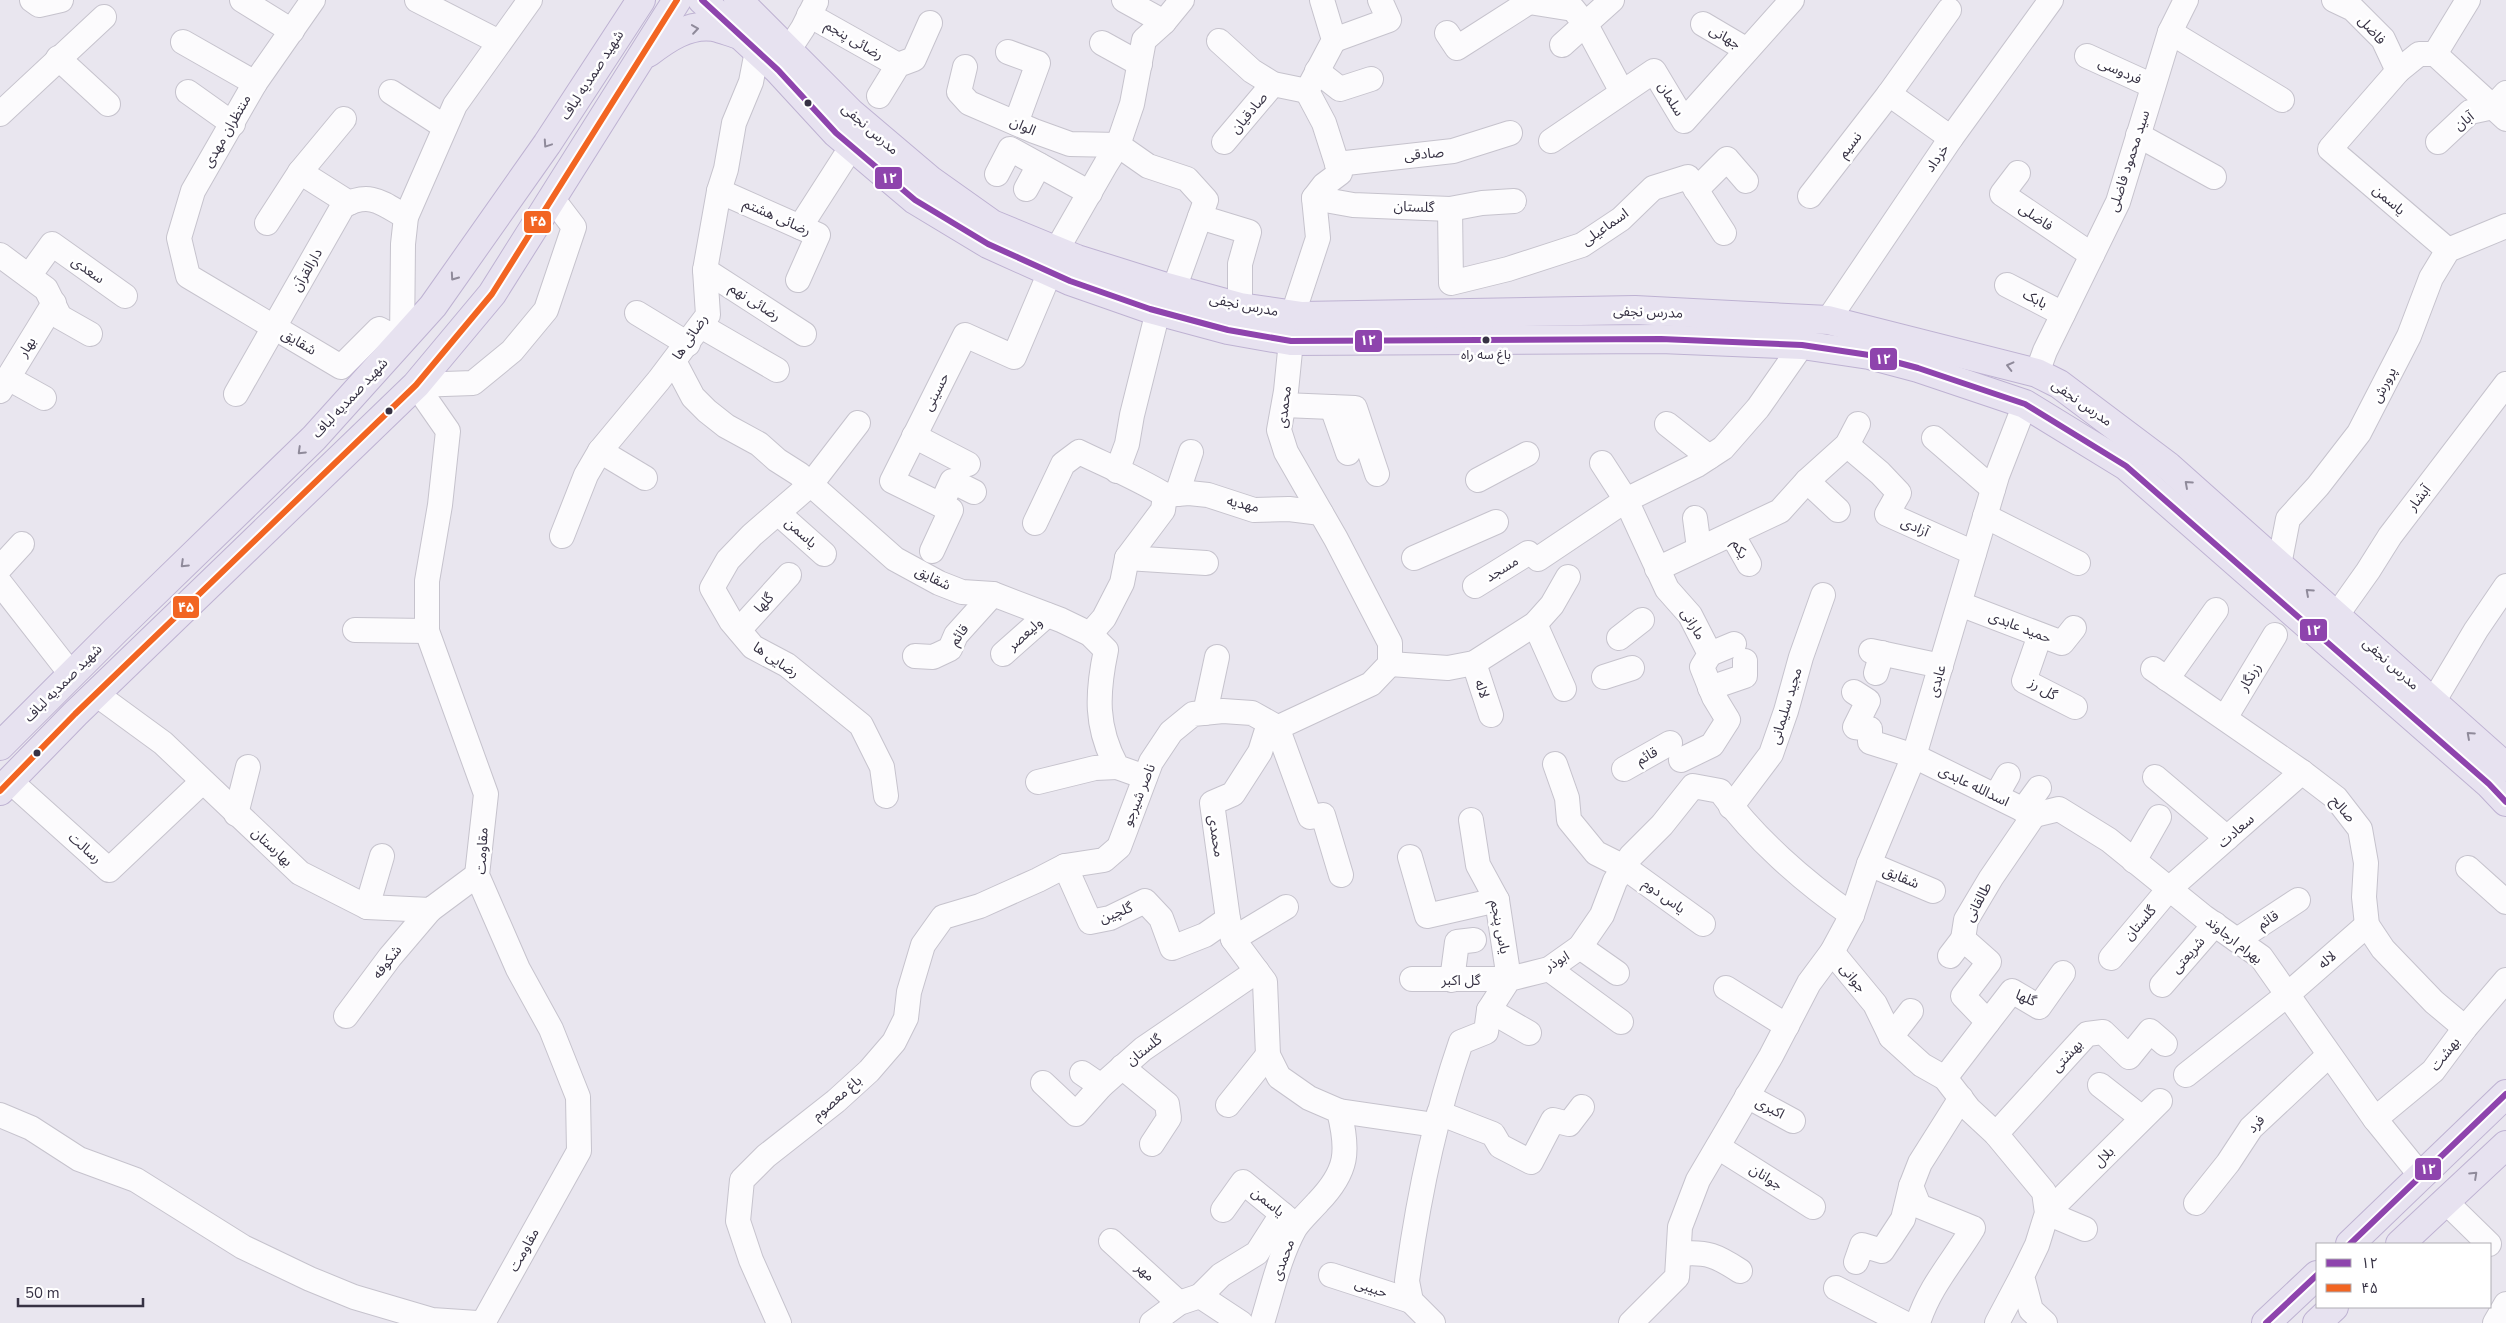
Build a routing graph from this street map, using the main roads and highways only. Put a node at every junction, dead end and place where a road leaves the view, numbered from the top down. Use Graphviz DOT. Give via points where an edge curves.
graph roads {
  1 [pos="677,0"];
  2 [pos="702,0"];
  3 [pos="634,7"];
  4 [pos="747,20"];
  5 [pos="639,61"];
  6 [pos="1053,261"];
  7 [pos="1563,311"];
  8 [pos="1565,341"];
  9 [pos="2405,693"];
  10 [pos="0,746"];
  11 [pos="2506,767"];
  12 [pos="5,786"];
  13 [pos="2506,802"];
  14 [pos="2506,1094"];
  15 [pos="2506,1145"];
  16 [pos="2351,1243"];
  17 [pos="2401,1243"];
  18 [pos="2316,1276"];
  19 [pos="2333,1308"];
  20 [pos="2266,1323"];
  21 [pos="2317,1323"];
  1 -- 5 [label="main road"];
  2 -- 4 [label="main road, مدرس نجفی"];
  3 -- 10 [label="main road, شهید صمدیه لباف, one-way" via="532,166 433,306 314,438"];
  5 -- 4 [label="main road, one-way" via="669,36"];
  4 -- 6 [label="main road, مدرس نجفی" via="788,51 850,113 930,180 992,224"];
  4 -- 6 [label="main road, مدرس نجفی" via="852,146 916,200 988,244"];
  5 -- 12 [label="main road" via="492,294 416,384"];
  6 -- 7 [label="main road, مدرس نجفی" via="1077,259 1240,307 1293,314"];
  6 -- 8 [label="main road, مدرس نجفی" via="1158,311 1228,330 1291,341"];
  7 -- 8 [label="main road"];
  9 -- 7 [label="main road, مدرس نجفی, one-way" via="2336,616 2168,466 2059,384 2036,373 1828,320 1635,310"];
  8 -- 9 [label="main road, مدرس نجفی" via="1661,339 1802,345 1869,355 2025,404 2126,466"];
  11 -- 9 [label="main road, مدرس نجفی, one-way" via="2433,702"];
  9 -- 13 [label="main road, مدرس نجفی"];
  14 -- 16 [label="main road"];
  17 -- 15 [label="main road, one-way"];
  18 -- 20 [label="main road"];
  19 -- 21 [label="main road"];
}
